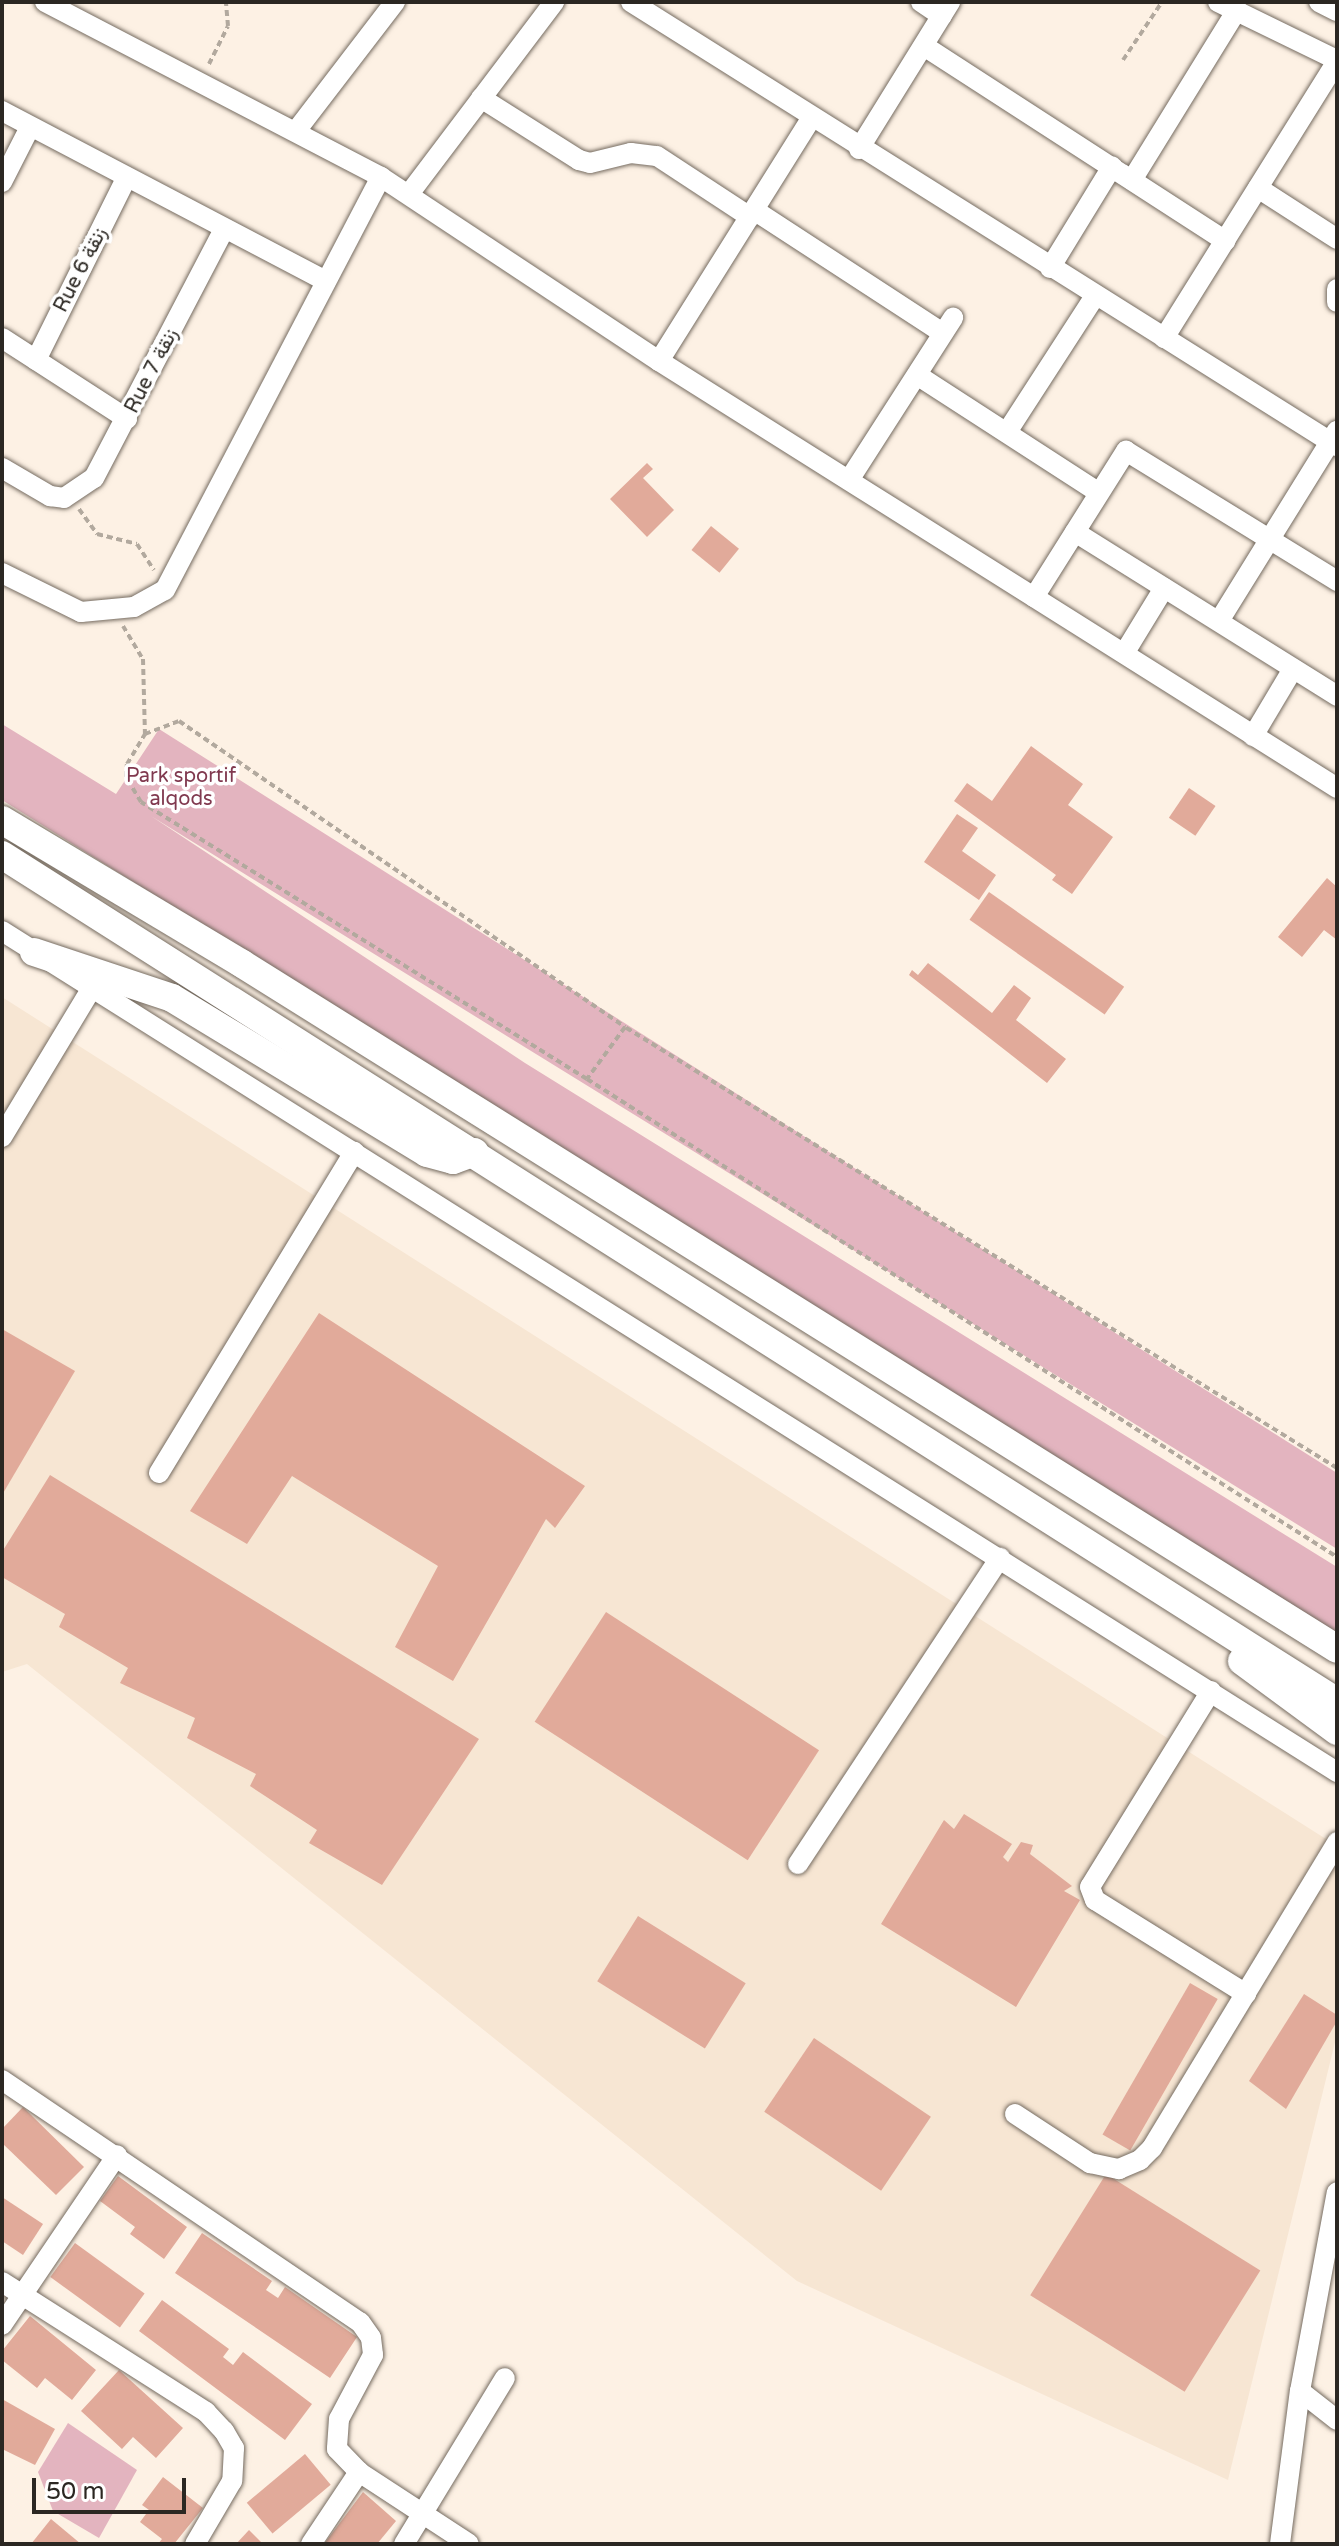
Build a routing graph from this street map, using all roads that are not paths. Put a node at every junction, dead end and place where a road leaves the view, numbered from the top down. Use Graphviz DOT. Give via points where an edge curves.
graph roads {
  1 [pos="45,2"];
  2 [pos="395,2"];
  3 [pos="554,2"];
  4 [pos="631,2"];
  5 [pos="921,2"];
  6 [pos="1319,2"];
  7 [pos="1227,6"];
  8 [pos="946,9"];
  9 [pos="1337,11"];
  10 [pos="924,46"];
  11 [pos="1337,61"];
  12 [pos="481,98"];
  13 [pos="2,111"];
  14 [pos="811,119"];
  15 [pos="30,127"];
  16 [pos="296,131"];
  17 [pos="859,149"];
  18 [pos="1112,167"];
  19 [pos="381,177"];
  20 [pos="126,179"];
  21 [pos="1132,180"];
  22 [pos="2,182"];
  23 [pos="1258,188"];
  24 [pos="409,194"];
  25 [pos="752,214"];
  26 [pos="223,231"];
  27 [pos="1337,239"];
  28 [pos="1225,241"];
  29 [pos="1050,268"];
  30 [pos="326,281"];
  31 [pos="1337,289"];
  32 [pos="1095,296"];
  33 [pos="1337,302"];
  34 [pos="2,338"];
  35 [pos="1164,338"];
  36 [pos="36,360"];
  37 [pos="659,361"];
  38 [pos="917,375"];
  39 [pos="127,419"];
  40 [pos="1007,432"];
  41 [pos="1335,440"];
  42 [pos="2,468"];
  43 [pos="849,480"];
  44 [pos="1098,492"];
  45 [pos="1075,532"];
  46 [pos="1269,540"];
  47 [pos="2,573"];
  48 [pos="1337,581"];
  49 [pos="1164,588"];
  50 [pos="1034,597"];
  51 [pos="1219,621"];
  52 [pos="1125,652"];
  53 [pos="1293,669"];
  54 [pos="1337,696"];
  55 [pos="1253,736"];
  56 [pos="1337,788"];
  57 [pos="2,820"];
  58 [pos="2,855"];
  59 [pos="2,931"];
  60 [pos="34,952"];
  61 [pos="92,988"];
  62 [pos="2,1137"];
  63 [pos="354,1152"];
  64 [pos="475,1152"];
  65 [pos="159,1473"];
  66 [pos="1000,1558"];
  67 [pos="1154,1590"];
  68 [pos="1337,1649"];
  69 [pos="1211,1691"];
  70 [pos="1337,1702"];
  71 [pos="1337,1731"];
  72 [pos="1337,1772"];
  73 [pos="1337,1842"];
  74 [pos="798,1864"];
  75 [pos="1246,1994"];
  76 [pos="2,2080"];
  77 [pos="1015,2114"];
  78 [pos="117,2155"];
  79 [pos="1337,2192"];
  80 [pos="1331,2256"];
  81 [pos="2,2282"];
  82 [pos="22,2295"];
  83 [pos="2,2325"];
  84 [pos="505,2378"];
  85 [pos="1300,2391"];
  86 [pos="1337,2420"];
  87 [pos="359,2472"];
  88 [pos="423,2514"];
  89 [pos="195,2544"];
  90 [pos="311,2544"];
  91 [pos="404,2544"];
  92 [pos="469,2544"];
  93 [pos="1280,2544"];
  1 -- 16 [label="street"];
  2 -- 16 [label="street"];
  3 -- 12 [label="street"];
  4 -- 14 [label="street"];
  5 -- 8 [label="street"];
  6 -- 9 [label="street"];
  7 -- 11 [label="street"];
  7 -- 21 [label="street"];
  8 -- 10 [label="street"];
  10 -- 17 [label="street"];
  10 -- 18 [label="street"];
  11 -- 23 [label="street"];
  12 -- 24 [label="street"];
  12 -- 25 [label="street" via="579,160 590,163 631,153 657,156"];
  13 -- 15 [label="street"];
  14 -- 17 [label="street"];
  14 -- 25 [label="street"];
  15 -- 20 [label="street"];
  15 -- 22 [label="street"];
  16 -- 19 [label="street"];
  17 -- 29 [label="street"];
  18 -- 21 [label="street"];
  18 -- 29 [label="street"];
  19 -- 24 [label="street"];
  19 -- 30 [label="street"];
  20 -- 26 [label="street"];
  20 -- 36 [label="street, Rue 6 زنقة"];
  21 -- 28 [label="street"];
  23 -- 27 [label="street"];
  23 -- 28 [label="street"];
  24 -- 37 [label="street"];
  25 -- 37 [label="street"];
  25 -- 38 [label="street" via="948,326"];
  26 -- 30 [label="street"];
  26 -- 39 [label="street, Rue 7 زنقة"];
  28 -- 35 [label="street"];
  29 -- 32 [label="street"];
  30 -- 47 [label="street" via="165,590 143,603 81,612"];
  31 -- 33 [label="street"];
  32 -- 35 [label="street"];
  32 -- 40 [label="street"];
  34 -- 36 [label="street"];
  35 -- 41 [label="street"];
  36 -- 39 [label="street"];
  37 -- 43 [label="street"];
  38 -- 40 [label="street"];
  38 -- 43 [label="street"];
  39 -- 42 [label="street, Rue 7 زنقة" via="94,478 68,496 50,496"];
  40 -- 44 [label="street"];
  41 -- 46 [label="street"];
  43 -- 50 [label="street"];
  44 -- 45 [label="street"];
  44 -- 46 [label="street" via="1126,451"];
  45 -- 49 [label="street"];
  45 -- 50 [label="street"];
  46 -- 48 [label="street"];
  46 -- 51 [label="street"];
  49 -- 51 [label="street"];
  49 -- 52 [label="street"];
  50 -- 52 [label="street"];
  51 -- 53 [label="street"];
  52 -- 55 [label="street"];
  53 -- 54 [label="street"];
  53 -- 55 [label="street"];
  55 -- 56 [label="street"];
  57 -- 68 [label="highway" via="241,963"];
  58 -- 64 [label="highway"];
  59 -- 60 [label="street"];
  60 -- 61 [label="street"];
  60 -- 64 [label="highway" via="172,998 427,1153 453,1160"];
  61 -- 62 [label="street"];
  61 -- 63 [label="street"];
  63 -- 65 [label="street"];
  63 -- 66 [label="street"];
  64 -- 67 [label="highway" via="900,1421"];
  66 -- 69 [label="street"];
  66 -- 74 [label="street"];
  67 -- 70 [label="highway"];
  67 -- 71 [label="highway" via="1291,1701"];
  69 -- 72 [label="street"];
  69 -- 75 [label="street" via="1090,1887 1095,1900"];
  73 -- 75 [label="street"];
  75 -- 77 [label="street" via="1152,2148 1129,2166 1090,2163"];
  76 -- 78 [label="street"];
  78 -- 82 [label="street"];
  78 -- 87 [label="street" via="368,2330 373,2355 334,2436 342,2456"];
  79 -- 80 [label="street"];
  80 -- 85 [label="street"];
  81 -- 82 [label="street"];
  82 -- 83 [label="street"];
  82 -- 89 [label="street" via="206,2412 224,2431 234,2448 232,2481"];
  84 -- 88 [label="street"];
  85 -- 86 [label="street"];
  85 -- 93 [label="street"];
  87 -- 88 [label="street"];
  87 -- 90 [label="street"];
  88 -- 91 [label="street"];
  88 -- 92 [label="street"];
}
